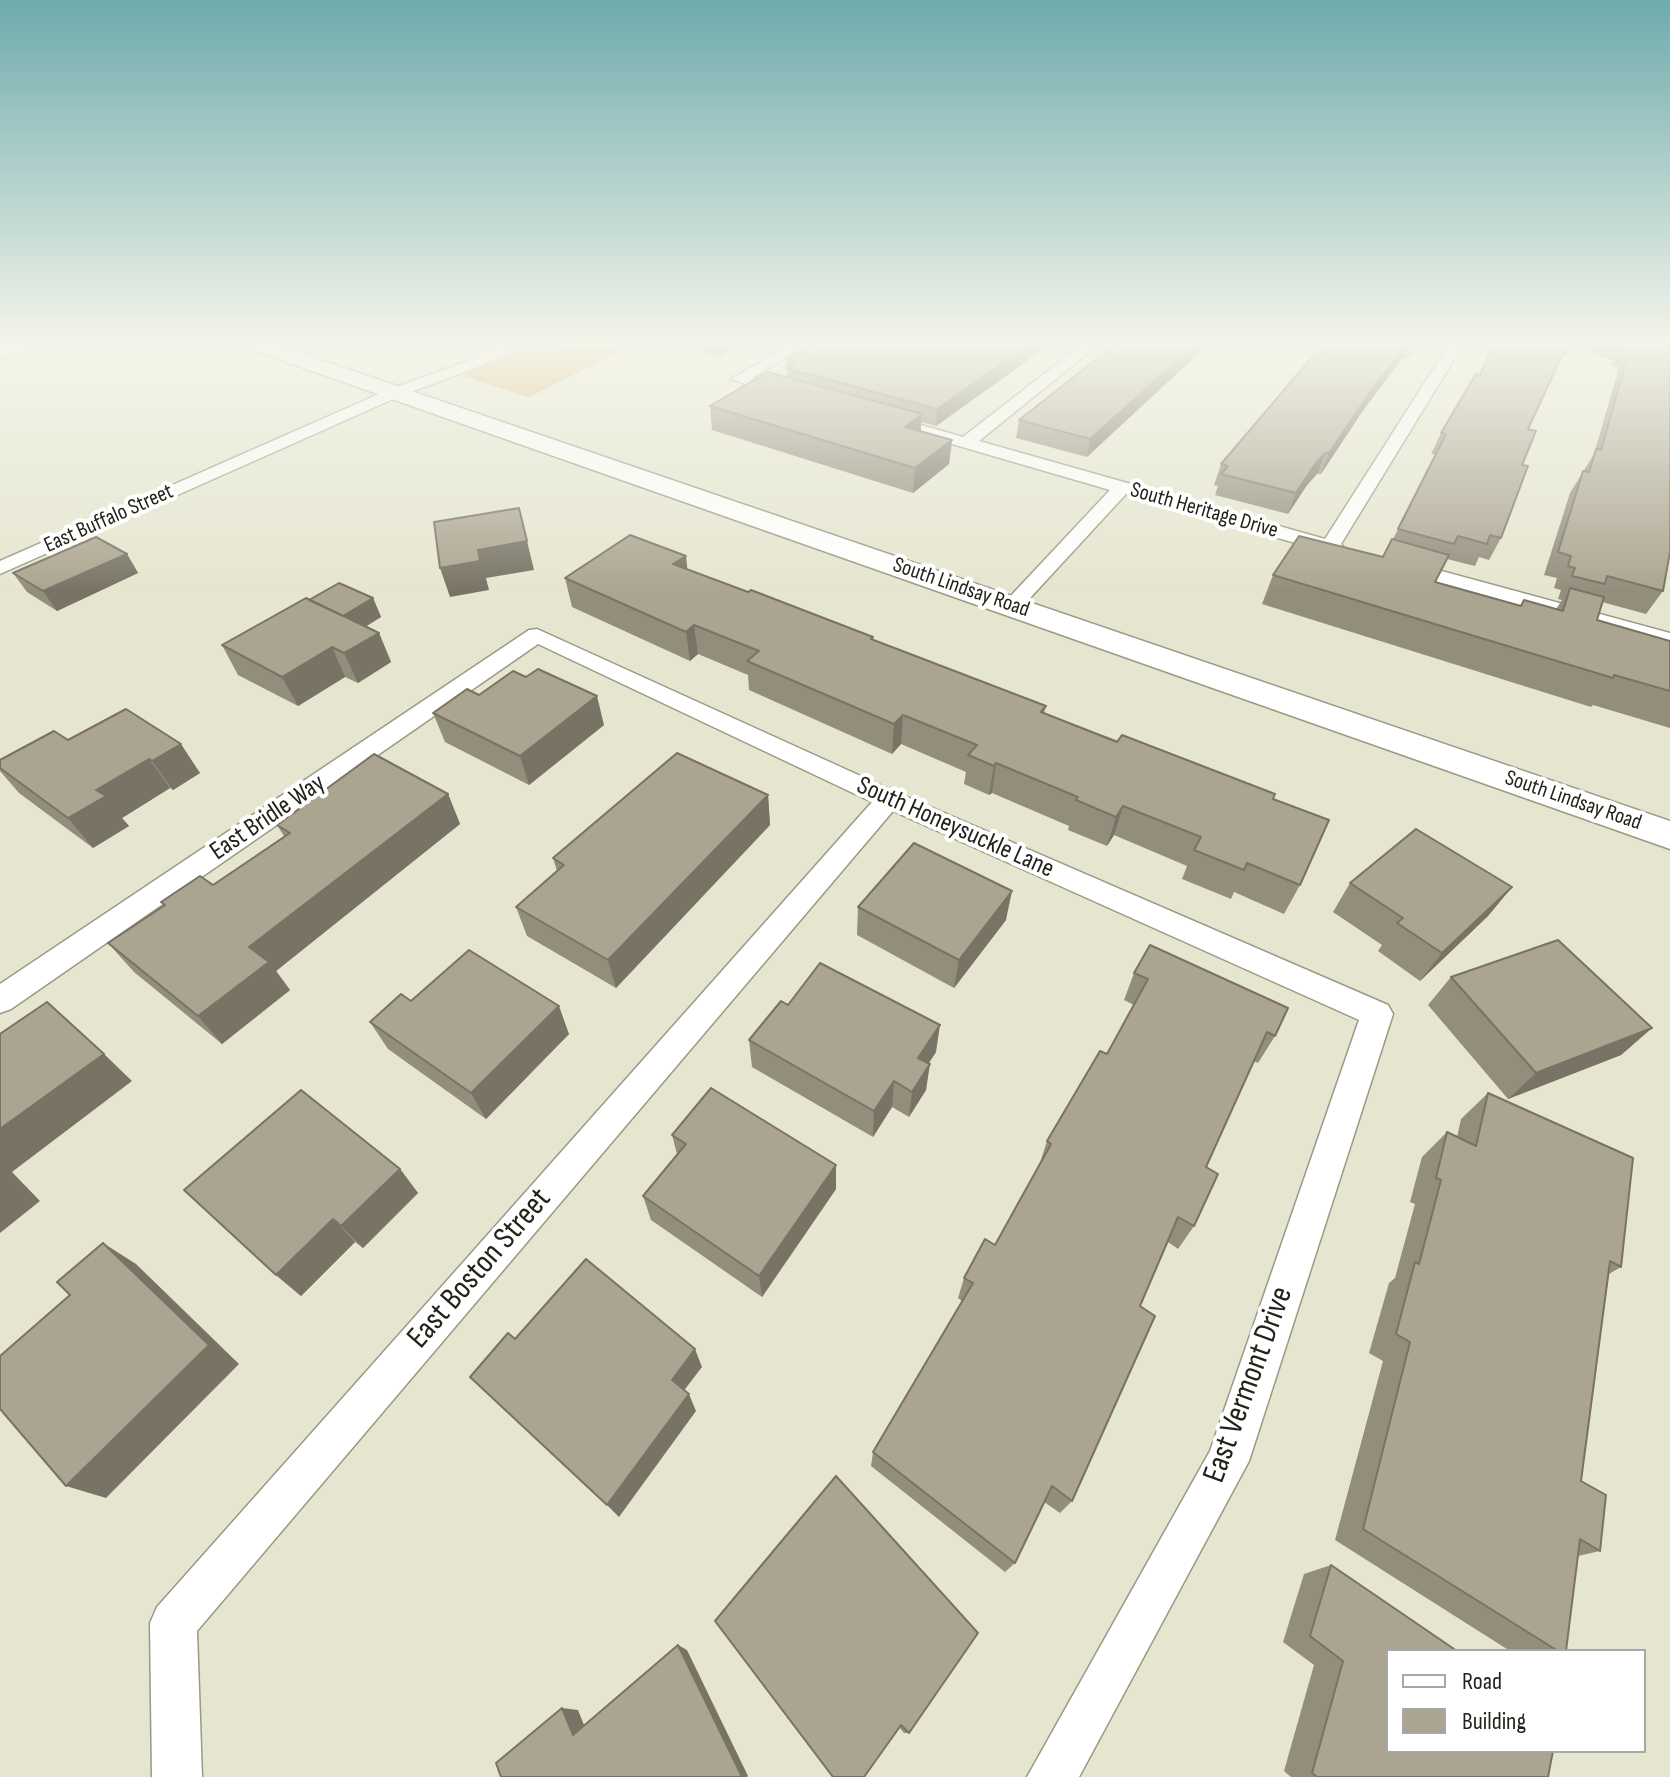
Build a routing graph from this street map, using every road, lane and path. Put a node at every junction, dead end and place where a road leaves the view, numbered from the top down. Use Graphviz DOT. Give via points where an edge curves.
graph roads {
  1 [pos="320,426"];
  2 [pos="490,426"];
  3 [pos="906,426"];
  4 [pos="988,426"];
  5 [pos="1405,426"];
  6 [pos="966,443"];
  7 [pos="1122,488"];
  8 [pos="1330,547"];
  9 [pos="1359,555"];
  10 [pos="1389,563"];
  11 [pos="0,568"];
  12 [pos="1012,606"];
  13 [pos="537,635"];
  14 [pos="1670,640"];
  15 [pos="889,799"];
  16 [pos="1670,835"];
  17 [pos="0,1000"];
  18 [pos="1377,1014"];
  19 [pos="177,1777"];
  20 [pos="1052,1777"];
  1 -- 11 [label="street, East Buffalo Street"];
  2 -- 12 [label="main road, South Lindsay Road"];
  3 -- 6 [label="street, South Heritage Drive"];
  4 -- 6 [label="street"];
  5 -- 8 [label="street"];
  6 -- 7 [label="street, South Heritage Drive"];
  7 -- 8 [label="street, South Heritage Drive"];
  7 -- 12 [label="street"];
  8 -- 9 [label="street, South Heritage Drive"];
  10 -- 14 [label="street"];
  12 -- 16 [label="main road, South Lindsay Road"];
  13 -- 15 [label="street, South Honeysuckle Lane"];
  13 -- 17 [label="street, East Bridle Way"];
  15 -- 18 [label="street, South Honeysuckle Lane"];
  15 -- 19 [label="street, East Boston Street" via="173,1623"];
  18 -- 20 [label="street, East Vermont Drive" via="1228,1461"];
}
